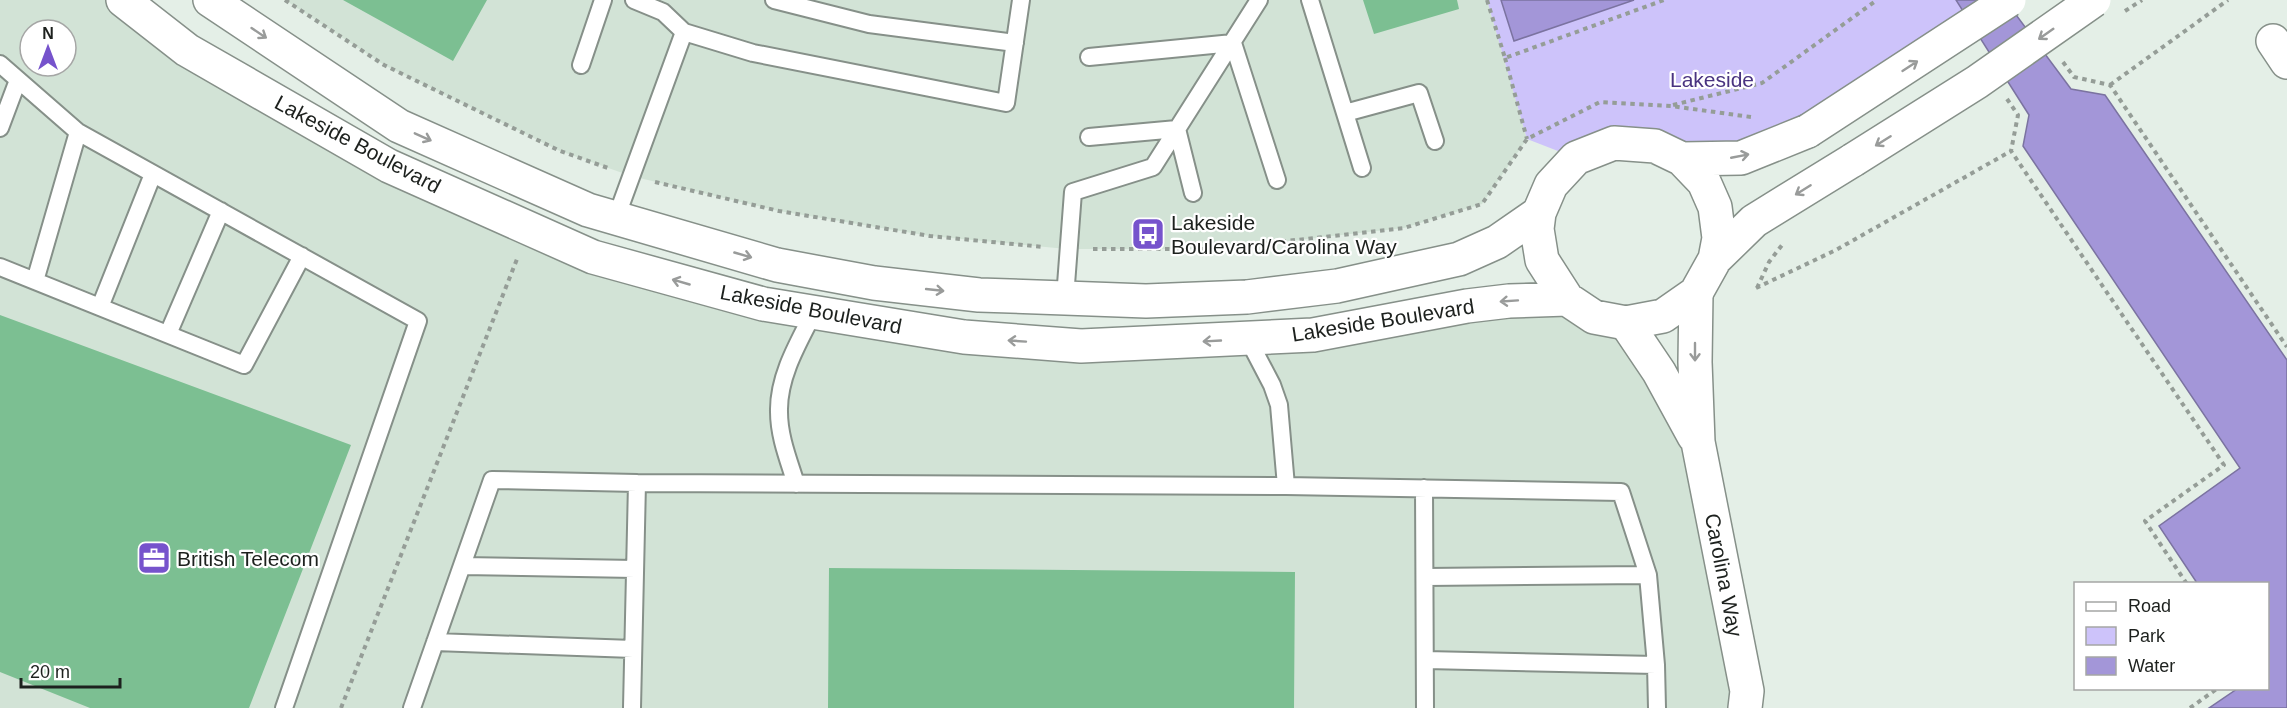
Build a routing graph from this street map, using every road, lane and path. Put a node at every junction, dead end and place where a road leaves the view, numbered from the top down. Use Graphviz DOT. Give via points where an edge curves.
graph roads {
  1 [pos="123,0"];
  2 [pos="210,0"];
  3 [pos="603,0"];
  4 [pos="634,0"];
  5 [pos="774,0"];
  6 [pos="1021,0"];
  7 [pos="1259,0"];
  8 [pos="1310,0"];
  9 [pos="1487,0"];
  10 [pos="1664,0"];
  11 [pos="1877,0"];
  12 [pos="2009,0"];
  13 [pos="2094,0"];
  14 [pos="2228,0"];
  15 [pos="684,32"];
  16 [pos="1015,43"];
  17 [pos="1233,43"];
  18 [pos="1089,57"];
  19 [pos="1505,58"];
  20 [pos="0,64"];
  21 [pos="581,65"];
  22 [pos="2074,77"];
  23 [pos="18,80"];
  24 [pos="2110,85"];
  25 [pos="1671,106"];
  26 [pos="1345,112"];
  27 [pos="2018,115"];
  28 [pos="0,128"];
  29 [pos="1177,129"];
  30 [pos="78,132"];
  31 [pos="1089,137"];
  32 [pos="1527,139"];
  33 [pos="1435,141"];
  34 [pos="560,151"];
  35 [pos="2012,151"];
  36 [pos="1682,159"];
  37 [pos="1362,168"];
  38 [pos="153,174"];
  39 [pos="1277,180"];
  40 [pos="545,191"];
  41 [pos="1193,193"];
  42 [pos="221,211"];
  43 [pos="1539,213"];
  44 [pos="616,218"];
  45 [pos="529,228"];
  46 [pos="302,256"];
  47 [pos="1715,259"];
  48 [pos="0,267"];
  49 [pos="35,281"];
  50 [pos="1756,288"];
  51 [pos="1696,293"];
  52 [pos="1065,298"];
  53 [pos="1567,299"];
  54 [pos="100,307"];
  55 [pos="814,312"];
  56 [pos="1626,323"];
  57 [pos="168,334"];
  58 [pos="1248,339"];
  59 [pos="2287,347"];
  60 [pos="1698,442"];
  61 [pos="637,483"];
  62 [pos="796,484"];
  63 [pos="1286,486"];
  64 [pos="1424,488"];
  65 [pos="462,566"];
  66 [pos="635,569"];
  67 [pos="1648,575"];
  68 [pos="1426,577"];
  69 [pos="2186,582"];
  70 [pos="435,642"];
  71 [pos="633,649"];
  72 [pos="1426,660"];
  73 [pos="1656,665"];
  74 [pos="2215,690"];
  75 [pos="284,708"];
  76 [pos="341,708"];
  77 [pos="412,708"];
  78 [pos="632,708"];
  79 [pos="1425,708"];
  80 [pos="1658,708"];
  81 [pos="1745,708"];
  82 [pos="2190,708"];
  1 -- 45 [label="street, Lakeside Boulevard" via="187,50 379,160"];
  2 -- 40 [label="street, Lakeside Boulevard, one-way" via="399,126"];
  3 -- 21 [label="lane"];
  4 -- 15 [label="lane" via="663,12"];
  5 -- 16 [label="lane" via="869,24"];
  6 -- 16 [label="lane"];
  7 -- 17 [label="lane"];
  8 -- 26 [label="lane"];
  9 -- 19 [label="path"];
  10 -- 19 [label="path"];
  11 -- 25 [label="path" via="1762,83"];
  36 -- 12 [label="street, one-way, bridge" via="1741,158 1808,131"];
  13 -- 47 [label="street, one-way, bridge" via="1977,81 1754,221"];
  14 -- 24 [label="path"];
  15 -- 16 [label="lane" via="777,59 1006,103"];
  15 -- 44 [label="lane"];
  17 -- 18 [label="lane"];
  17 -- 29 [label="lane"];
  17 -- 39 [label="lane"];
  19 -- 32 [label="path"];
  20 -- 23 [label="lane"];
  22 -- 24 [label="path"];
  23 -- 28 [label="lane"];
  23 -- 30 [label="lane"];
  24 -- 59 [label="path"];
  26 -- 33 [label="lane" via="1419,93"];
  26 -- 37 [label="lane"];
  27 -- 35 [label="path"];
  29 -- 31 [label="lane"];
  29 -- 41 [label="lane"];
  29 -- 52 [label="lane" via="1153,167 1073,192"];
  30 -- 38 [label="lane"];
  30 -- 49 [label="lane"];
  34 -- 40 [label="path"];
  35 -- 50 [label="path" via="1836,250"];
  35 -- 69 [label="path" via="2224,465 2145,521"];
  36 -- 43 [label="street" via="1655,146 1614,142 1576,158 1551,185"];
  36 -- 47 [label="street" via="1704,182 1715,207 1719,238"];
  38 -- 42 [label="lane"];
  38 -- 54 [label="lane"];
  40 -- 44 [label="street, Lakeside Boulevard"];
  42 -- 46 [label="lane"];
  42 -- 57 [label="lane"];
  43 -- 52 [label="street, Lakeside Boulevard" via="1497,242 1459,260 1337,286 1247,297 1146,301"];
  43 -- 53 [label="street" via="1542,260"];
  44 -- 52 [label="street, Lakeside Boulevard, one-way" via="777,265 874,283 979,295"];
  55 -- 45 [label="street, Lakeside Boulevard, one-way" via="763,304 594,257"];
  45 -- 76 [label="path"];
  46 -- 57 [label="lane" via="244,365"];
  46 -- 75 [label="lane" via="418,321"];
  47 -- 51 [label="street"];
  48 -- 49 [label="lane"];
  49 -- 54 [label="lane"];
  51 -- 56 [label="street" via="1663,316"];
  51 -- 60 [label="street, one-way"];
  53 -- 56 [label="street" via="1594,317"];
  53 -- 58 [label="street, Lakeside Boulevard, one-way" via="1467,306 1313,335"];
  54 -- 57 [label="lane"];
  58 -- 55 [label="street, Lakeside Boulevard, one-way" via="1081,346 964,337"];
  55 -- 62 [label="lane" via="790,360 779,411 783,443"];
  56 -- 60 [label="street"];
  58 -- 63 [label="lane" via="1279,405"];
  60 -- 81 [label="street, Carolina Way" via="1747,691"];
  61 -- 62 [label="lane"];
  61 -- 65 [label="lane" via="492,480"];
  61 -- 66 [label="lane"];
  62 -- 63 [label="lane"];
  63 -- 64 [label="lane"];
  64 -- 67 [label="lane" via="1621,492"];
  64 -- 68 [label="lane"];
  65 -- 66 [label="lane"];
  65 -- 70 [label="lane"];
  66 -- 71 [label="lane"];
  67 -- 68 [label="lane"];
  67 -- 73 [label="lane"];
  68 -- 72 [label="lane"];
  70 -- 71 [label="lane"];
  70 -- 77 [label="lane"];
  71 -- 78 [label="lane"];
  72 -- 73 [label="lane"];
  72 -- 79 [label="lane"];
  73 -- 80 [label="lane"];
  74 -- 82 [label="path"];
}
